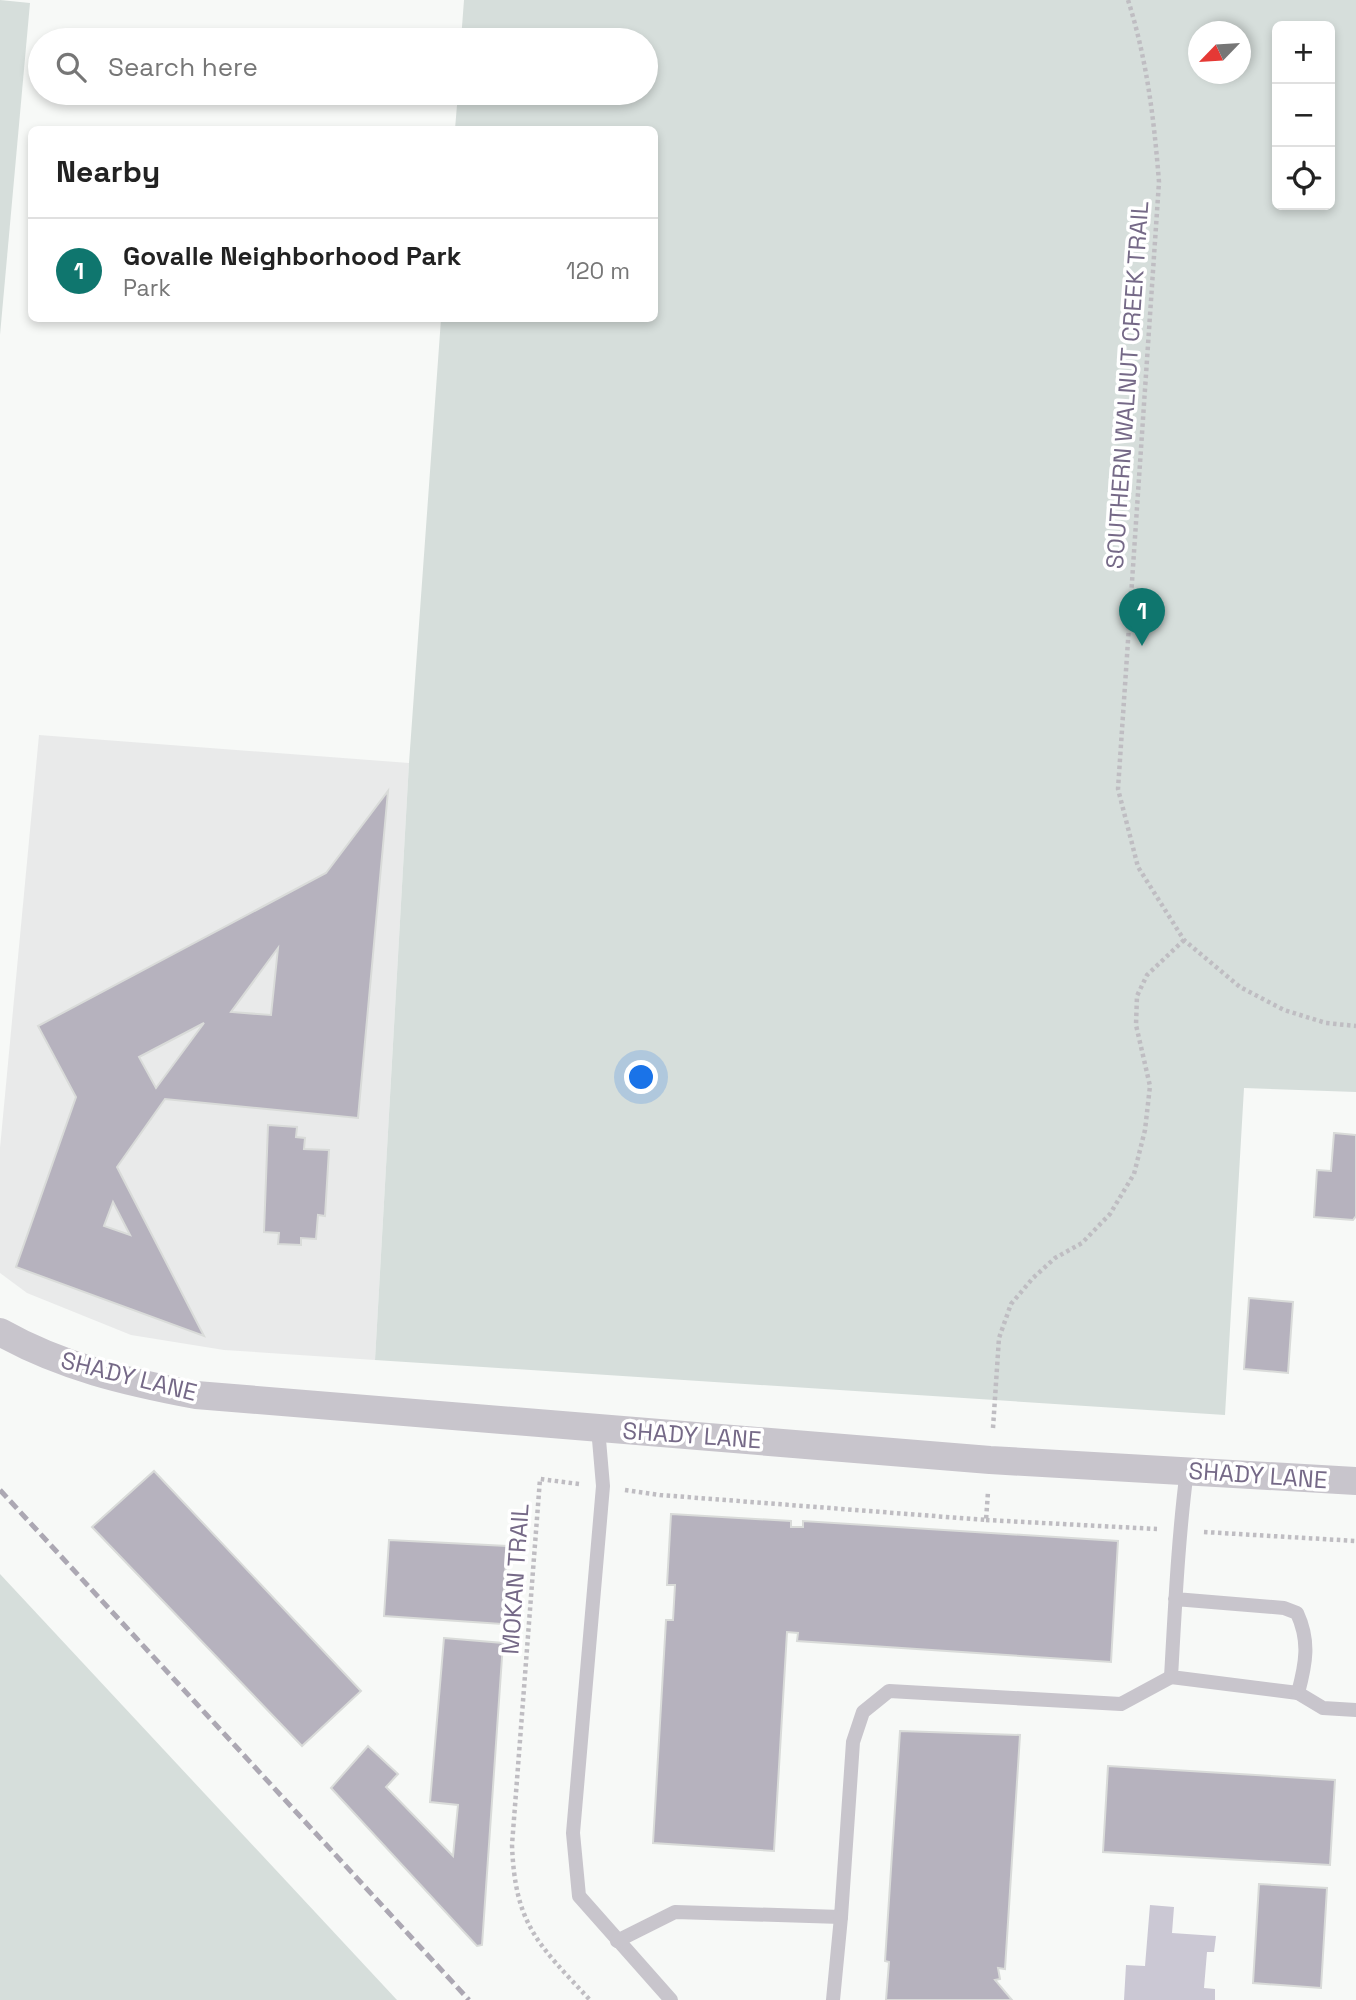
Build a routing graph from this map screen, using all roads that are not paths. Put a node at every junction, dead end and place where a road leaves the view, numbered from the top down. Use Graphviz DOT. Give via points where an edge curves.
graph roads {
  1 [pos="0,1332"];
  2 [pos="597,1428"];
  3 [pos="1187,1470"];
  4 [pos="1356,1481"];
  5 [pos="1175,1599"];
  6 [pos="1171,1677"];
  7 [pos="1298,1693"];
  8 [pos="1356,1710"];
  9 [pos="841,1917"];
  10 [pos="617,1941"];
  11 [pos="671,2000"];
  12 [pos="834,2000"];
  1 -- 2 [label="street, SHADY LANE" via="34,1351 90,1372 196,1395"];
  2 -- 3 [label="street, SHADY LANE" via="990,1460"];
  2 -- 10 [label="lane" via="603,1486 573,1833 579,1896"];
  3 -- 4 [label="street, SHADY LANE"];
  3 -- 5 [label="lane"];
  5 -- 6 [label="lane"];
  5 -- 7 [label="lane" via="1297,1613 1307,1642"];
  6 -- 7 [label="lane"];
  6 -- 9 [label="lane" via="1121,1704 889,1691 863,1712 853,1742"];
  7 -- 8 [label="lane" via="1323,1708"];
  9 -- 10 [label="lane" via="675,1912"];
  9 -- 12 [label="lane"];
  10 -- 11 [label="lane"];
}
